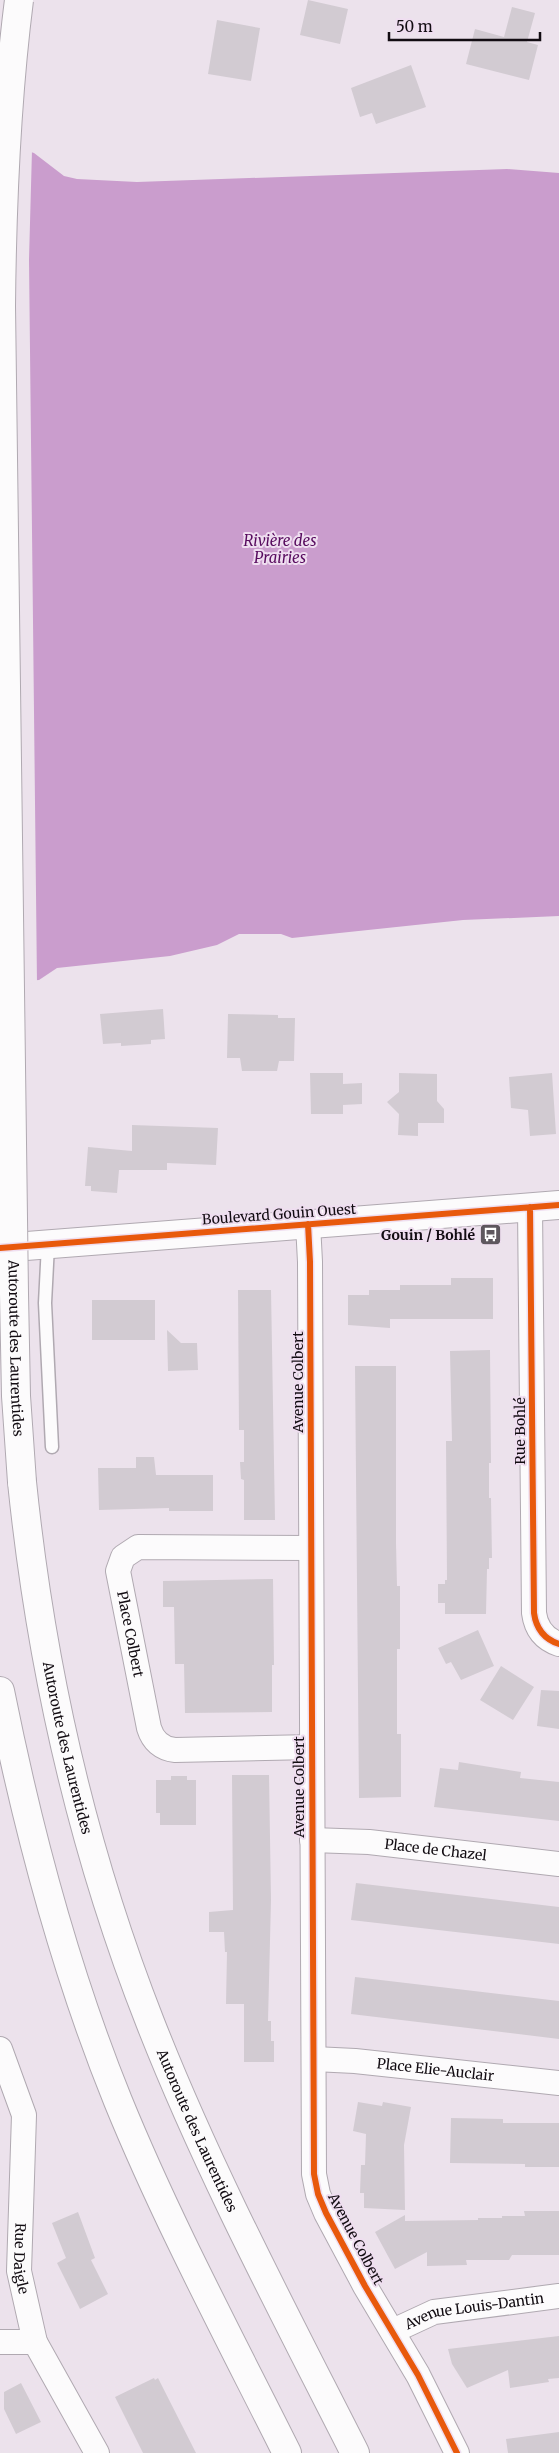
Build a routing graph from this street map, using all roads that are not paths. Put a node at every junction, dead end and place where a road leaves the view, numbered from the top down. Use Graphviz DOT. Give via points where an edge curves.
graph roads {
  1 [pos="19,0"];
  2 [pos="559,1205"];
  3 [pos="530,1207"];
  4 [pos="308,1224"];
  5 [pos="48,1245"];
  6 [pos="0,1248"];
  7 [pos="52,1447"];
  8 [pos="310,1548"];
  9 [pos="559,1644"];
  10 [pos="0,1691"];
  11 [pos="312,1747"];
  12 [pos="312,1840"];
  13 [pos="559,1864"];
  14 [pos="0,2049"];
  15 [pos="314,2059"];
  16 [pos="559,2083"];
  17 [pos="559,2296"];
  18 [pos="393,2331"];
  19 [pos="0,2342"];
  20 [pos="35,2342"];
  21 [pos="352,2448"];
  22 [pos="98,2453"];
  23 [pos="287,2453"];
  24 [pos="457,2453"];
  1 -- 21 [label="main road, Autoroute des Laurentides, bridge" via="6,124 1,306 16,1396 22,1482 36,1594 60,1726 87,1833 153,2030 207,2157"];
  2 -- 3 [label="main road, Boulevard Gouin Ouest"];
  3 -- 4 [label="main road, Boulevard Gouin Ouest"];
  3 -- 9 [label="street, Rue Bohlé" via="534,1613 543,1634"];
  4 -- 5 [label="main road, Boulevard Gouin Ouest"];
  4 -- 8 [label="street, Avenue Colbert"];
  5 -- 6 [label="main road, Boulevard Gouin Ouest"];
  5 -- 7 [label="lane" via="45,1303"];
  8 -- 11 [label="street, Avenue Colbert"];
  8 -- 11 [label="street, Place Colbert" via="138,1547 123,1556 118,1571 149,1728 156,1742 175,1750"];
  10 -- 23 [label="main road" via="48,1901 98,2049 168,2212"];
  11 -- 12 [label="street, Avenue Colbert"];
  12 -- 13 [label="street, Place de Chazel" via="368,1842"];
  12 -- 15 [label="street, Avenue Colbert"];
  14 -- 20 [label="street, Rue Daigle" via="24,2115 19,2272"];
  15 -- 16 [label="street, Place Elie-Auclair"];
  15 -- 18 [label="street, Avenue Colbert" via="314,2163 318,2194 361,2278"];
  17 -- 18 [label="street, Avenue Louis-Dantin" via="434,2312"];
  18 -- 24 [label="street, Avenue Colbert"];
  19 -- 20 [label="street"];
  20 -- 22 [label="street, Rue Daigle"];
}
